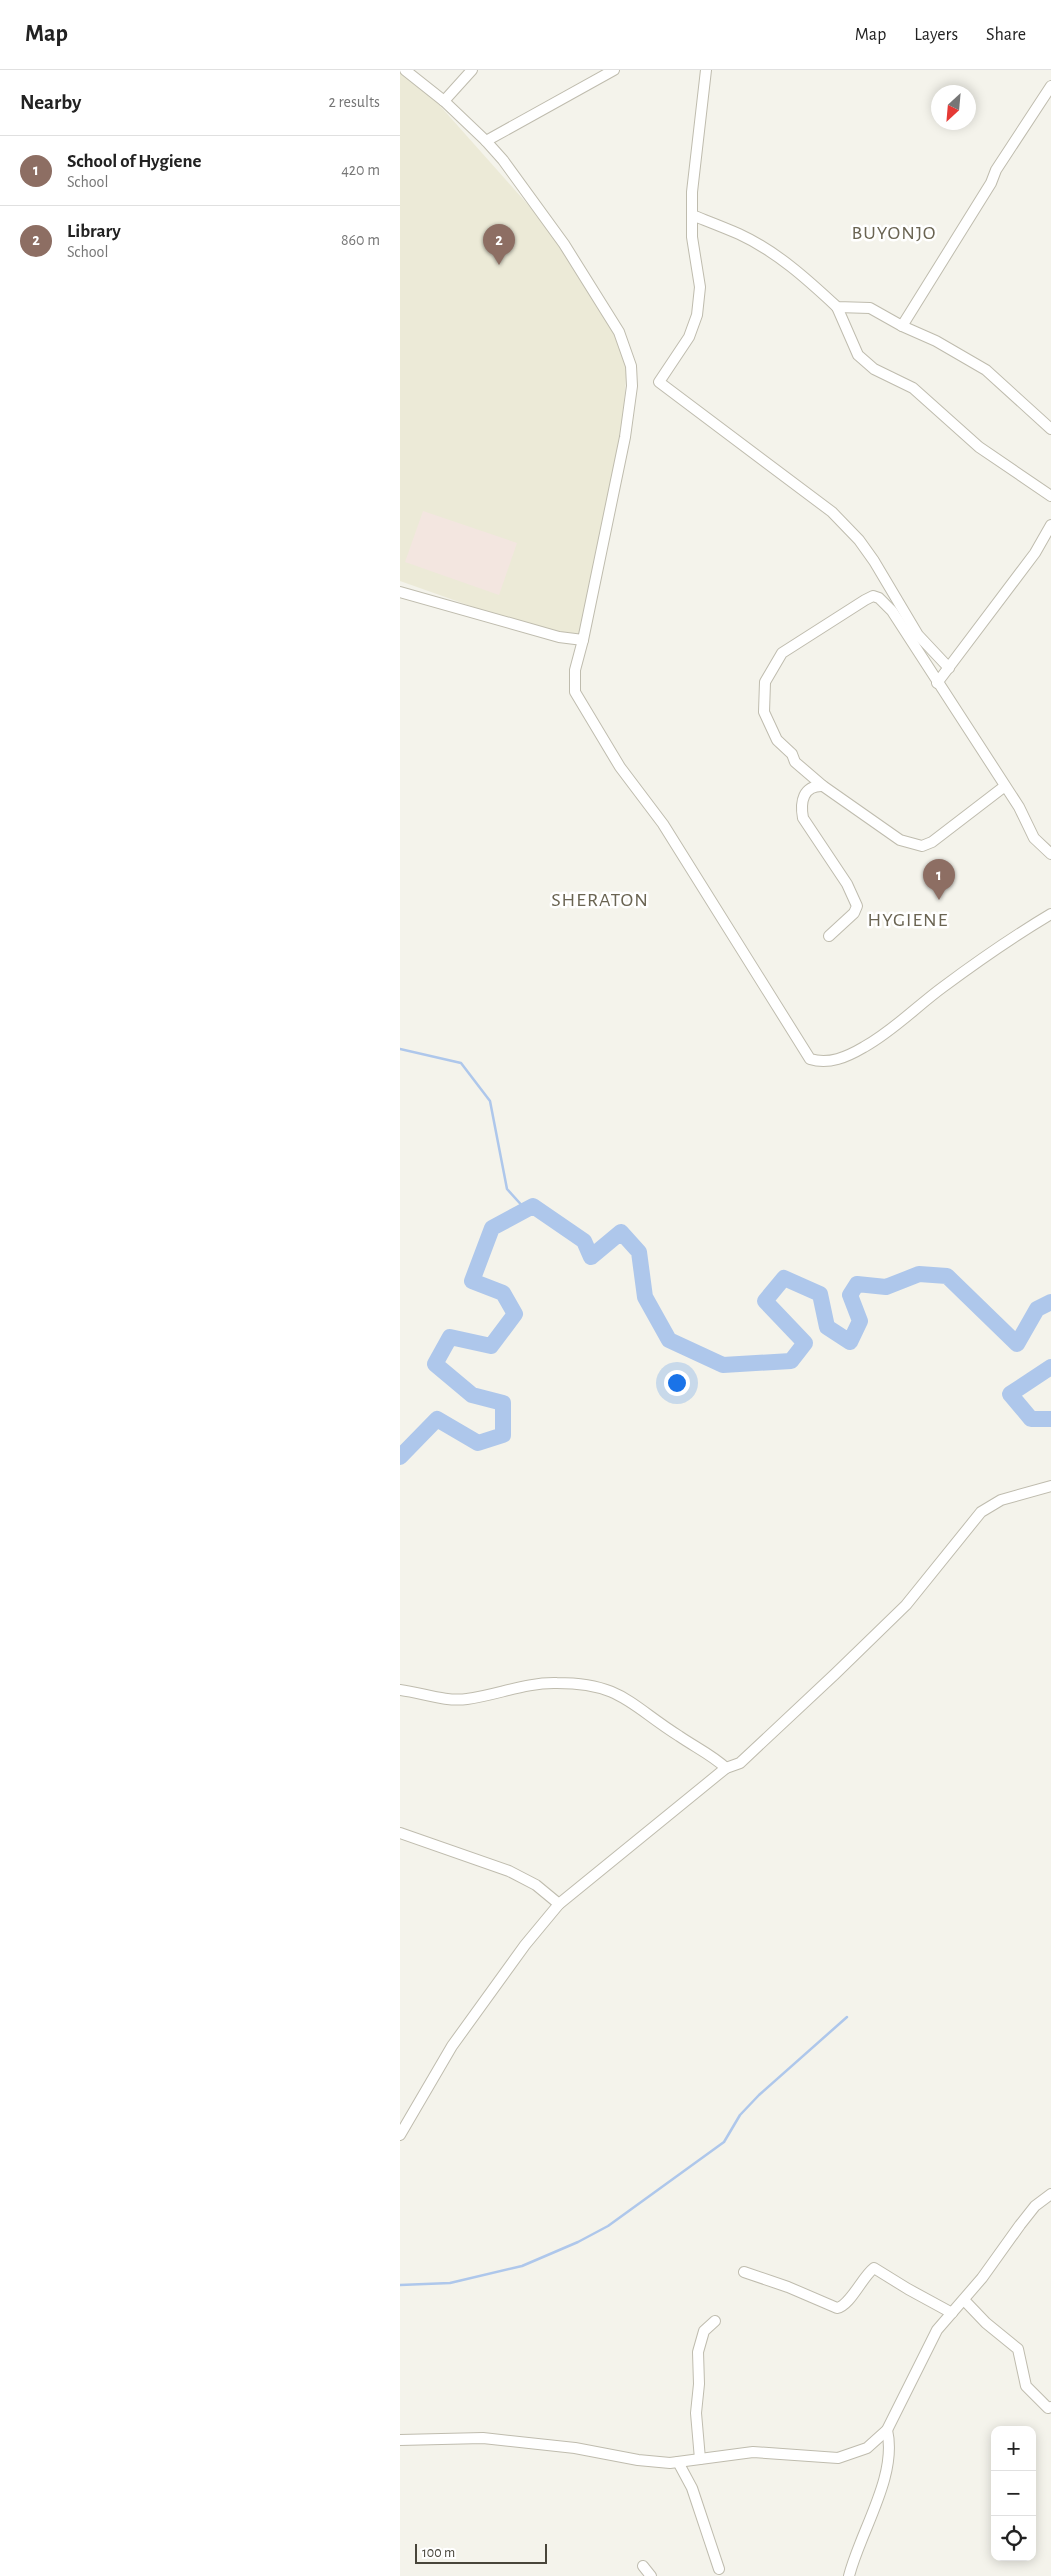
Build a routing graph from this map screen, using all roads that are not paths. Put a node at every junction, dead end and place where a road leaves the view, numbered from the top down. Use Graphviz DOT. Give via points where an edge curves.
graph roads {
  1 [pos="405,70"];
  2 [pos="472,70"];
  3 [pos="614,70"];
  4 [pos="706,70"];
  5 [pos="1051,86"];
  6 [pos="444,101"];
  7 [pos="486,141"];
  8 [pos="692,215"];
  9 [pos="837,307"];
  10 [pos="902,326"];
  11 [pos="1051,429"];
  12 [pos="1051,496"];
  13 [pos="1051,525"];
  14 [pos="400,592"];
  15 [pos="583,640"];
  16 [pos="949,668"];
  17 [pos="937,683"];
  18 [pos="823,786"];
  19 [pos="1005,786"];
  20 [pos="1051,854"];
  21 [pos="1051,914"];
  22 [pos="829,936"];
  23 [pos="1051,1486"];
  24 [pos="400,1690"];
  25 [pos="726,1768"];
  26 [pos="400,1833"];
  27 [pos="559,1904"];
  28 [pos="400,2135"];
  29 [pos="1051,2194"];
  30 [pos="744,2272"];
  31 [pos="964,2300"];
  32 [pos="952,2312"];
  33 [pos="715,2321"];
  34 [pos="1051,2407"];
  35 [pos="886,2430"];
  36 [pos="400,2440"];
  37 [pos="700,2459"];
  38 [pos="678,2462"];
  39 [pos="643,2566"];
  40 [pos="719,2569"];
  41 [pos="652,2576"];
  42 [pos="849,2576"];
  1 -- 6 [label="street"];
  2 -- 6 [label="street"];
  3 -- 7 [label="street"];
  4 -- 8 [label="street"];
  5 -- 10 [label="street"];
  6 -- 7 [label="street"];
  7 -- 15 [label="street" via="564,244 619,332 631,366 632,386 625,437"];
  8 -- 9 [label="street" via="740,234 777,257 803,275"];
  8 -- 16 [label="street" via="700,287 697,315 689,337 659,382 832,512 874,561 922,641"];
  9 -- 10 [label="street" via="870,308"];
  9 -- 12 [label="street" via="858,355 874,369 913,388 980,447"];
  10 -- 11 [label="street" via="986,370"];
  13 -- 16 [label="street" via="1035,553 998,598"];
  14 -- 15 [label="street" via="559,637"];
  15 -- 21 [label="street" via="575,670 574,692 620,767 663,824 810,1059 832,1061 865,1047 1011,938"];
  16 -- 17 [label="street"];
  17 -- 18 [label="street" via="892,612 876,597 865,600 782,653 763,690 766,721 795,762"];
  17 -- 19 [label="street"];
  18 -- 19 [label="street" via="900,840 922,846 932,842"];
  18 -- 22 [label="street" via="810,788 805,793 801,808 803,818 847,884 857,906 854,913"];
  19 -- 20 [label="street" via="1034,838"];
  23 -- 25 [label="street" via="1001,1500 981,1512 906,1604 746,1757"];
  24 -- 25 [label="street" via="444,1699 467,1699 541,1683 606,1688 626,1697"];
  25 -- 27 [label="street"];
  26 -- 27 [label="street" via="509,1871 536,1885"];
  27 -- 28 [label="street" via="452,2046"];
  29 -- 31 [label="street" via="1035,2206"];
  30 -- 32 [label="street" via="837,2308 844,2305 874,2268"];
  31 -- 32 [label="street"];
  31 -- 34 [label="street" via="1018,2349 1026,2386 1048,2408"];
  32 -- 35 [label="street" via="930,2341"];
  33 -- 37 [label="street" via="704,2331 698,2352 696,2413"];
  35 -- 37 [label="street" via="867,2448 838,2458 753,2452"];
  35 -- 42 [label="street" via="890,2447 883,2480"];
  36 -- 38 [label="street" via="483,2438 575,2448 651,2462"];
  37 -- 38 [label="street"];
  38 -- 40 [label="street" via="692,2488"];
  39 -- 41 [label="street"];
}
